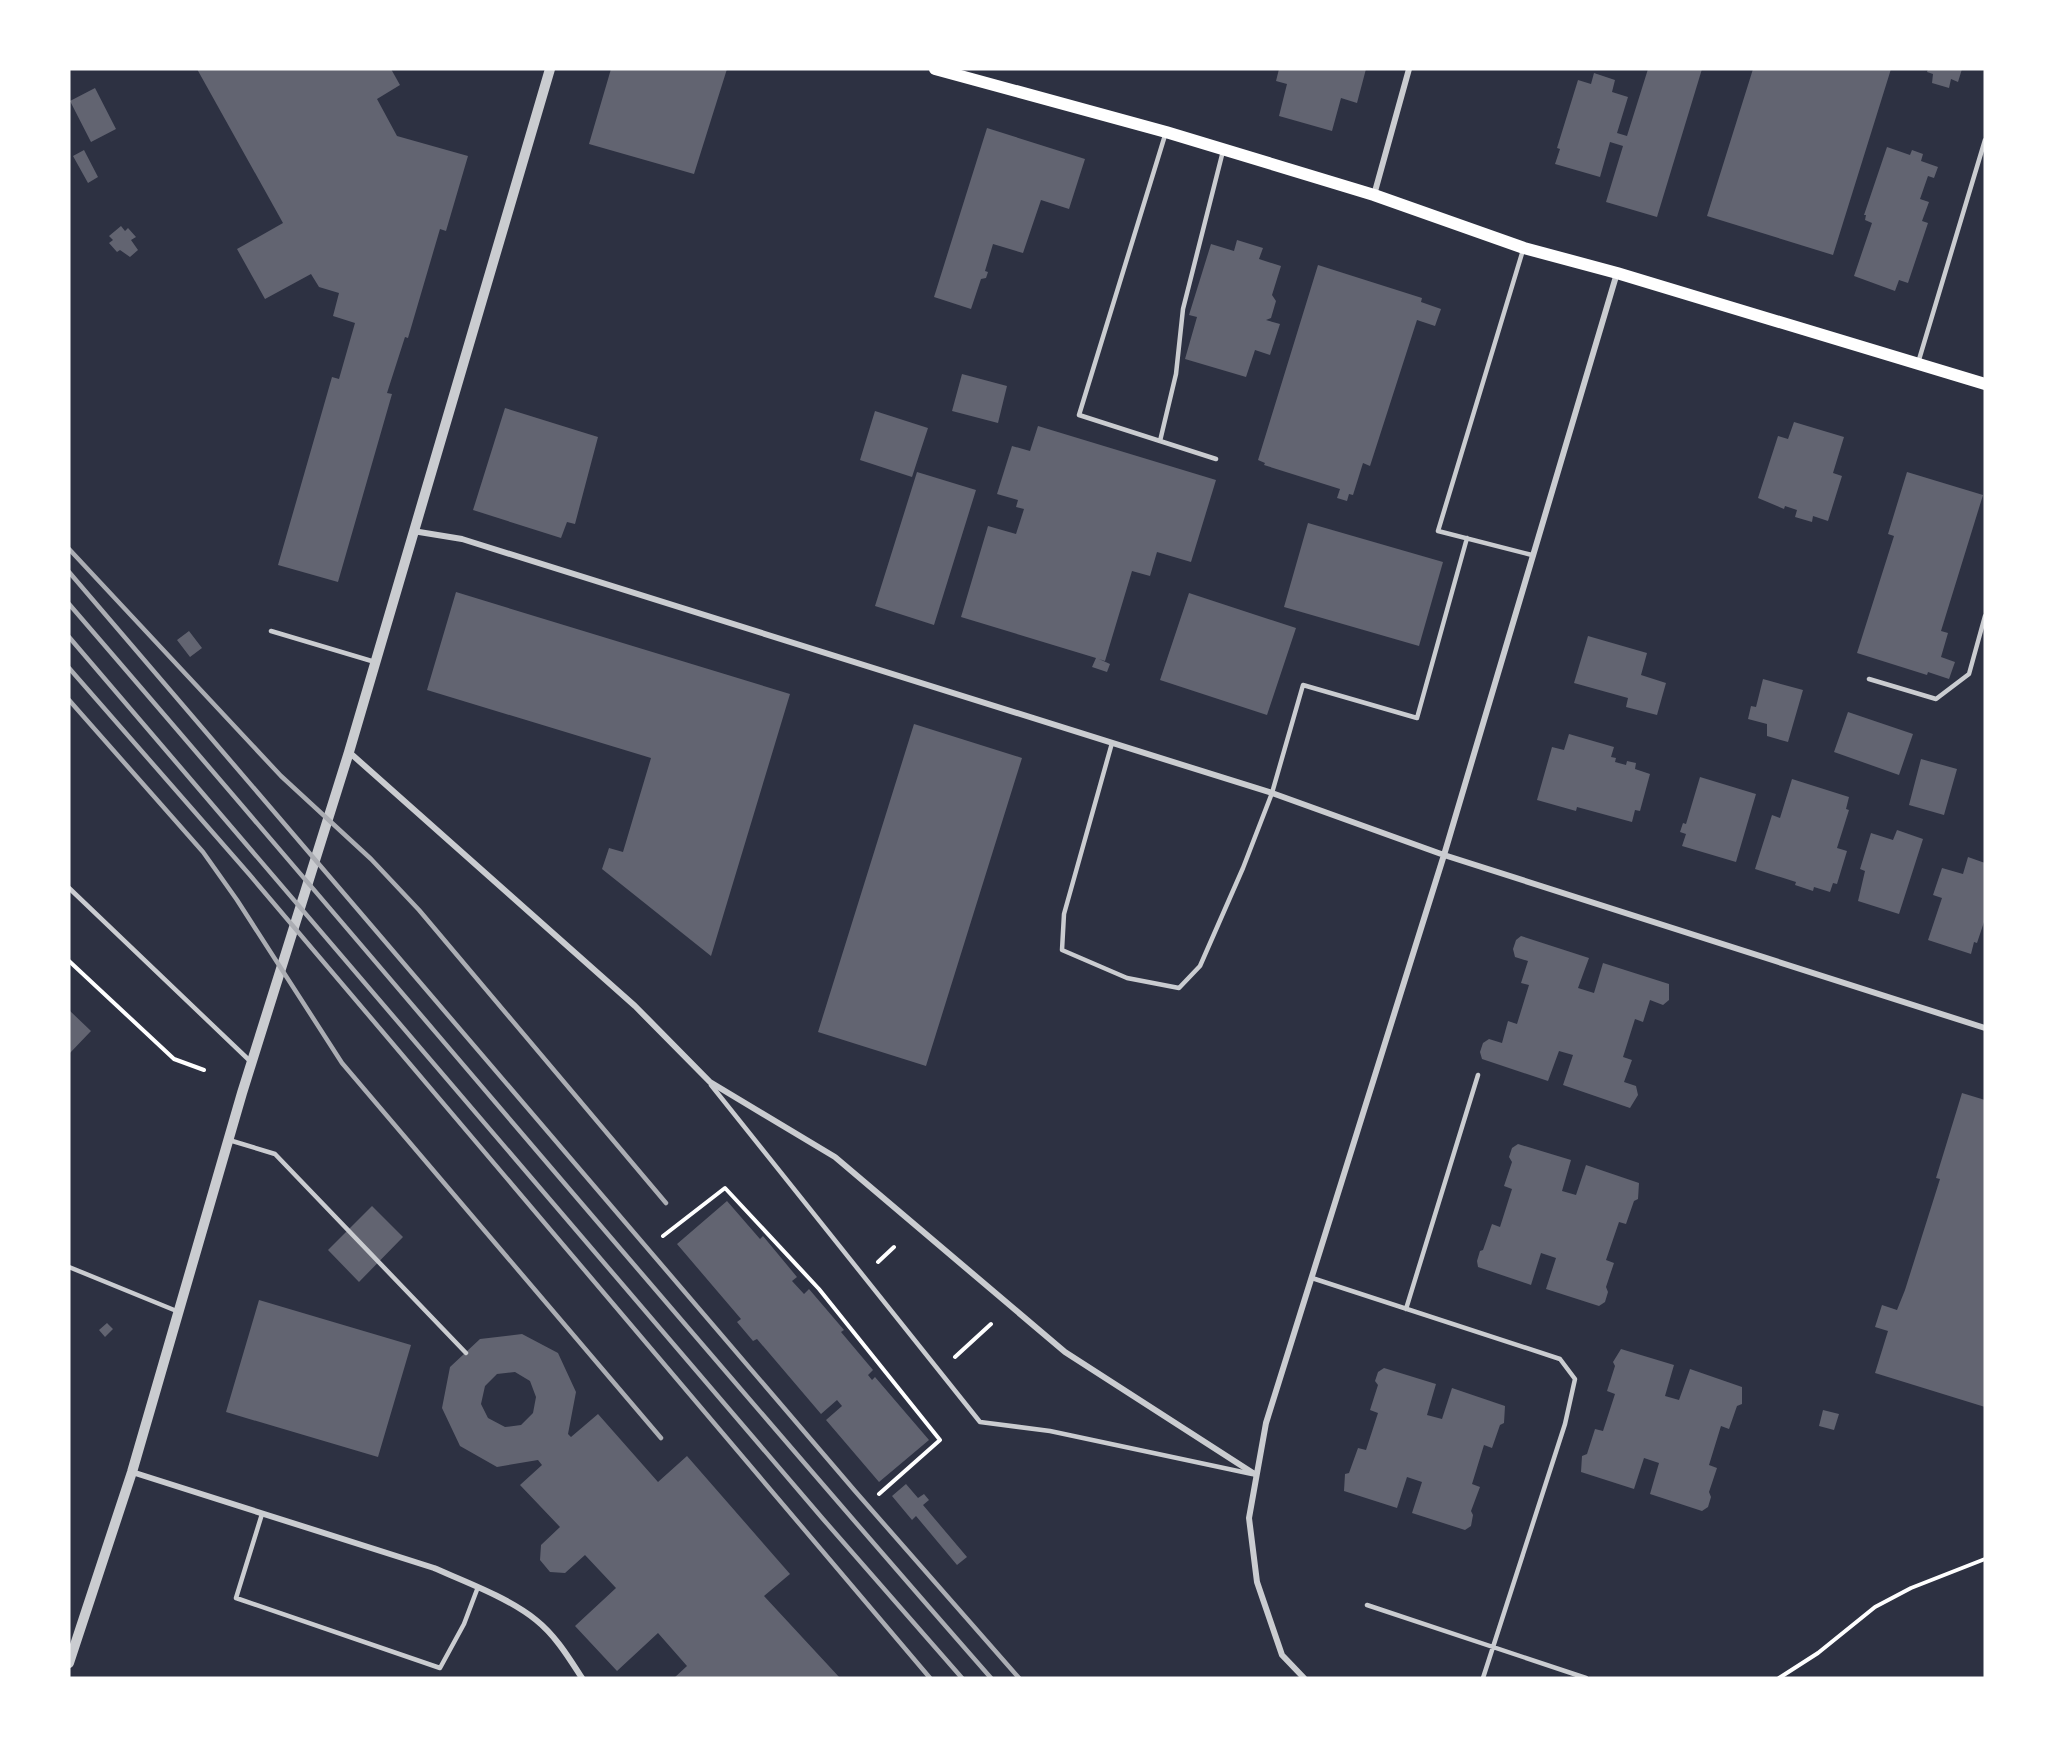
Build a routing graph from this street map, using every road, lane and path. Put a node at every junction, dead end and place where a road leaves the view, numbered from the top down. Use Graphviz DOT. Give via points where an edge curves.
graph roads {
  1 [pos="549,69"];
  2 [pos="935,69"];
  3 [pos="1408,69"];
  4 [pos="1166,132"];
  5 [pos="1985,140"];
  6 [pos="1223,150"];
  7 [pos="1374,195"];
  8 [pos="1524,248"];
  9 [pos="1617,273"];
  10 [pos="1918,363"];
  11 [pos="1985,384"];
  12 [pos="1160,441"];
  13 [pos="1216,459"];
  14 [pos="413,531"];
  15 [pos="1467,538"];
  16 [pos="1532,555"];
  17 [pos="1985,616"];
  18 [pos="271,631"];
  19 [pos="375,662"];
  20 [pos="1869,679"];
  21 [pos="1112,743"];
  22 [pos="349,752"];
  23 [pos="1272,793"];
  24 [pos="1444,855"];
  25 [pos="69,888"];
  26 [pos="69,961"];
  27 [pos="1985,1028"];
  28 [pos="252,1063"];
  29 [pos="204,1070"];
  30 [pos="1478,1075"];
  31 [pos="710,1082"];
  32 [pos="229,1140"];
  33 [pos="663,1236"];
  34 [pos="894,1247"];
  35 [pos="69,1268"];
  36 [pos="871,1268"];
  37 [pos="1312,1278"];
  38 [pos="1406,1309"];
  39 [pos="179,1312"];
  40 [pos="991,1324"];
  41 [pos="466,1353"];
  42 [pos="952,1359"];
  43 [pos="132,1472"];
  44 [pos="1256,1475"];
  45 [pos="879,1494"];
  46 [pos="262,1514"];
  47 [pos="1985,1558"];
  48 [pos="478,1587"];
  49 [pos="1367,1605"];
  50 [pos="1494,1645"];
  51 [pos="69,1663"];
  52 [pos="582,1678"];
  53 [pos="1304,1678"];
  54 [pos="1483,1678"];
  55 [pos="1586,1678"];
  56 [pos="1779,1678"];
  1 -- 14 [label="street"];
  2 -- 4 [label="main road"];
  3 -- 7 [label="street"];
  4 -- 6 [label="main road"];
  4 -- 12 [label="lane" via="1079,415"];
  5 -- 10 [label="lane"];
  6 -- 7 [label="main road"];
  6 -- 12 [label="lane" via="1183,309 1176,374"];
  7 -- 8 [label="main road"];
  8 -- 9 [label="main road"];
  8 -- 15 [label="lane" via="1438,531"];
  9 -- 10 [label="main road"];
  9 -- 16 [label="street"];
  10 -- 11 [label="main road"];
  12 -- 13 [label="lane"];
  14 -- 19 [label="street"];
  14 -- 21 [label="street" via="474,542"];
  15 -- 16 [label="lane"];
  15 -- 23 [label="lane" via="1417,718 1303,685"];
  16 -- 24 [label="street"];
  17 -- 20 [label="lane" via="1969,674 1936,699"];
  18 -- 19 [label="lane"];
  19 -- 22 [label="street"];
  21 -- 23 [label="street"];
  21 -- 23 [label="lane" via="1064,914 1062,950 1126,978 1179,988 1200,966"];
  22 -- 28 [label="street"];
  22 -- 31 [label="street" via="635,1006"];
  23 -- 24 [label="street"];
  24 -- 27 [label="street"];
  24 -- 37 [label="street"];
  25 -- 28 [label="lane"];
  26 -- 29 [label="path" via="174,1059"];
  28 -- 32 [label="street"];
  30 -- 38 [label="lane"];
  31 -- 44 [label="street" via="834,1157 1065,1352"];
  31 -- 44 [label="lane" via="980,1422 1050,1431"];
  32 -- 39 [label="street"];
  32 -- 41 [label="lane" via="275,1154"];
  33 -- 45 [label="path" via="725,1188 819,1289 940,1440"];
  34 -- 36 [label="path"];
  35 -- 39 [label="lane"];
  37 -- 38 [label="lane"];
  37 -- 44 [label="street" via="1266,1423"];
  38 -- 50 [label="lane" via="1560,1359 1575,1379 1565,1424"];
  39 -- 43 [label="street"];
  40 -- 42 [label="path"];
  43 -- 46 [label="street"];
  43 -- 51 [label="street"];
  44 -- 53 [label="street" via="1249,1518 1257,1582 1282,1655"];
  46 -- 48 [label="street" via="434,1568"];
  46 -- 48 [label="lane" via="236,1598 440,1668 464,1624"];
  47 -- 56 [label="path" via="1875,1607 1818,1653"];
  48 -- 52 [label="street" via="536,1620 563,1648"];
  49 -- 50 [label="lane"];
  50 -- 54 [label="lane"];
  50 -- 55 [label="lane"];
}
